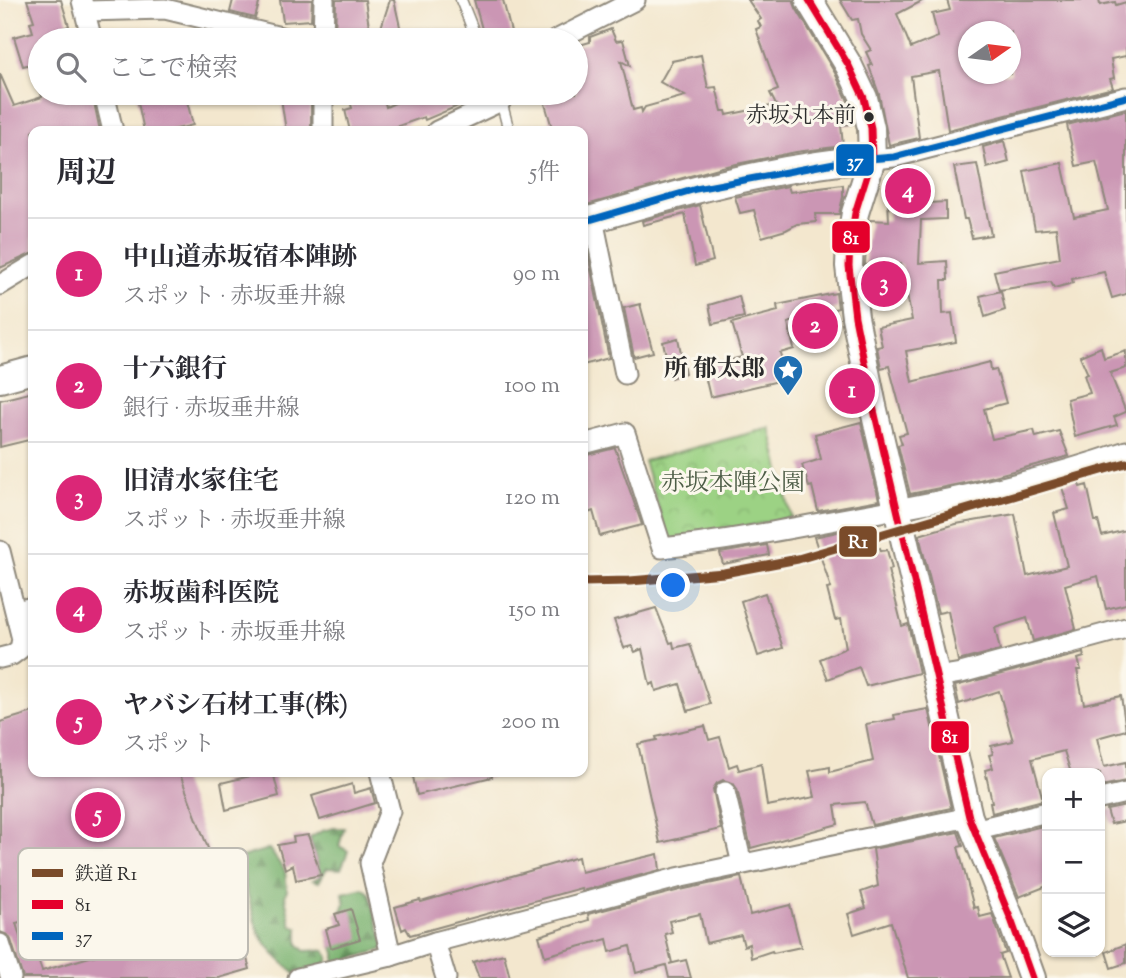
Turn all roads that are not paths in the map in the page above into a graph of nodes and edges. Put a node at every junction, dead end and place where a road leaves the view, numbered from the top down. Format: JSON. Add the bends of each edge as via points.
{"nodes":[{"id":1,"x":324,"y":0,"type":"edge"},
{"id":2,"x":635,"y":0,"type":"edge"},
{"id":3,"x":809,"y":0,"type":"edge"},
{"id":4,"x":460,"y":1,"type":"edge"},
{"id":5,"x":83,"y":6,"type":"edge"},
{"id":6,"x":89,"y":28,"type":"edge"},
{"id":7,"x":243,"y":28,"type":"edge"},
{"id":8,"x":323,"y":28,"type":"edge"},
{"id":9,"x":472,"y":28,"type":"edge"},
{"id":10,"x":580,"y":28,"type":"edge"},
{"id":11,"x":1126,"y":97,"type":"edge"},
{"id":12,"x":107,"y":105,"type":"edge"},
{"id":13,"x":323,"y":105,"type":"edge"},
{"id":14,"x":484,"y":105,"type":"edge"},
{"id":15,"x":501,"y":105,"type":"edge"},
{"id":16,"x":112,"y":126,"type":"edge"},
{"id":17,"x":323,"y":126,"type":"edge"},
{"id":18,"x":446,"y":126,"type":"edge"},
{"id":19,"x":508,"y":126,"type":"edge"},
{"id":20,"x":872,"y":159,"type":"junction"},
{"id":21,"x":588,"y":221,"type":"edge"},
{"id":22,"x":28,"y":268,"type":"edge"},
{"id":23,"x":0,"y":285,"type":"edge"},
{"id":24,"x":28,"y":371,"type":"edge"},
{"id":25,"x":625,"y":374,"type":"dead end"},
{"id":26,"x":0,"y":379,"type":"edge"},
{"id":27,"x":588,"y":443,"type":"edge"},
{"id":28,"x":1126,"y":451,"type":"edge"},
{"id":29,"x":898,"y":509,"type":"junction"},
{"id":30,"x":0,"y":551,"type":"edge"},
{"id":31,"x":24,"y":609,"type":"edge"},
{"id":32,"x":1126,"y":628,"type":"edge"},
{"id":33,"x":0,"y":658,"type":"edge"},
{"id":34,"x":937,"y":677,"type":"junction"},
{"id":35,"x":381,"y":777,"type":"edge"},
{"id":36,"x":725,"y":792,"type":"dead end"},
{"id":37,"x":1126,"y":793,"type":"edge"},
{"id":38,"x":1105,"y":798,"type":"edge"},
{"id":39,"x":1042,"y":813,"type":"edge"},
{"id":40,"x":972,"y":824,"type":"junction"},
{"id":41,"x":742,"y":864,"type":"junction"},
{"id":42,"x":435,"y":942,"type":"junction"},
{"id":43,"x":0,"y":944,"type":"edge"},
{"id":44,"x":391,"y":956,"type":"junction"},
{"id":45,"x":11,"y":978,"type":"edge"},
{"id":46,"x":298,"y":978,"type":"edge"},
{"id":47,"x":446,"y":978,"type":"edge"},
{"id":48,"x":1032,"y":978,"type":"edge"}],
"edges":[{"from":1,"to":8,"type":"street"},
{"from":2,"to":10,"type":"street"},
{"from":3,"to":20,"type":"main road","via":[[864,98]]},
{"from":4,"to":9,"type":"lane"},
{"from":5,"to":6,"type":"street"},
{"from":5,"to":7,"type":"street","via":[[165,9]]},
{"from":11,"to":20,"type":"street"},
{"from":12,"to":16,"type":"street"},
{"from":13,"to":17,"type":"street"},
{"from":14,"to":18,"type":"street"},
{"from":15,"to":19,"type":"lane"},
{"from":20,"to":21,"type":"main road","via":[[696,188]]},
{"from":20,"to":29,"type":"main road","via":[[855,213],[849,266],[855,317]]},
{"from":21,"to":25,"type":"street"},
{"from":22,"to":23,"type":"street"},
{"from":24,"to":26,"type":"main road"},
{"from":27,"to":29,"type":"street","via":[[625,433],[662,548]]},
{"from":28,"to":29,"type":"street","via":[[1076,469]]},
{"from":29,"to":34,"type":"main road"},
{"from":30,"to":31,"type":"street"},
{"from":31,"to":33,"type":"street","via":[[20,649]]},
{"from":32,"to":34,"type":"street"},
{"from":34,"to":40,"type":"main road"},
{"from":35,"to":44,"type":"street","via":[[390,811],[370,863]]},
{"from":36,"to":41,"type":"street"},
{"from":37,"to":38,"type":"street"},
{"from":39,"to":40,"type":"street"},
{"from":40,"to":41,"type":"street"},
{"from":40,"to":48,"type":"main road"},
{"from":41,"to":42,"type":"street"},
{"from":42,"to":44,"type":"street"},
{"from":42,"to":47,"type":"street"},
{"from":43,"to":45,"type":"street"},
{"from":44,"to":46,"type":"street"}]}
